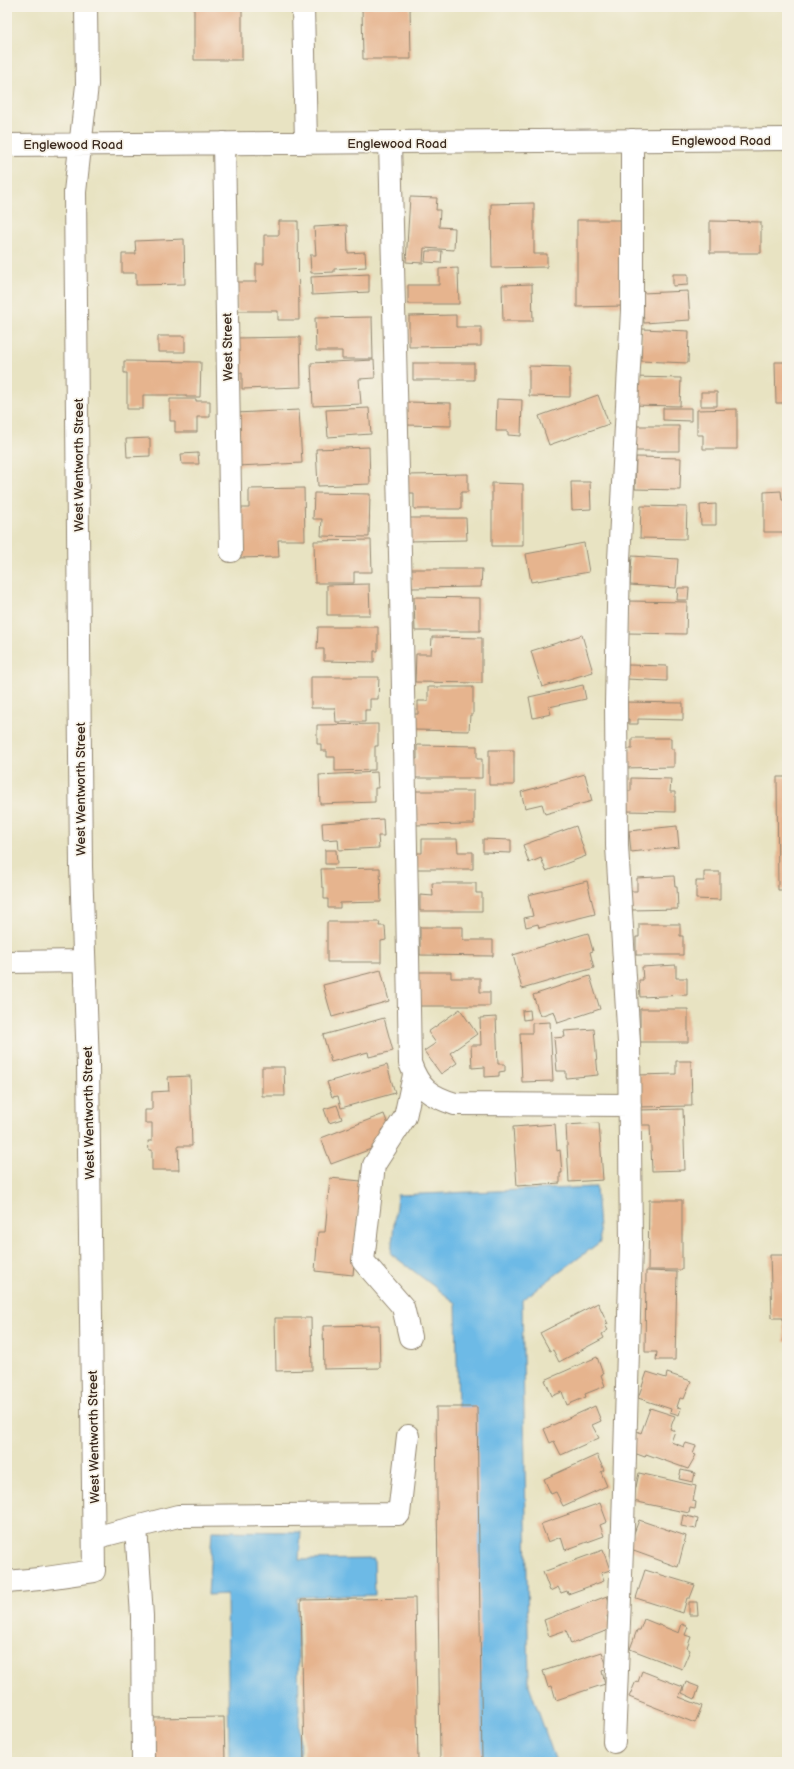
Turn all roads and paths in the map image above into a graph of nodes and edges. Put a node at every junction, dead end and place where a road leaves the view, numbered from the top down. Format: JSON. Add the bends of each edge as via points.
{"nodes":[{"id":1,"x":86,"y":7,"type":"edge"},
{"id":2,"x":303,"y":7,"type":"edge"},
{"id":3,"x":787,"y":139,"type":"edge"},
{"id":4,"x":632,"y":140,"type":"junction"},
{"id":5,"x":224,"y":143,"type":"junction"},
{"id":6,"x":306,"y":143,"type":"junction"},
{"id":7,"x":390,"y":143,"type":"junction"},
{"id":8,"x":81,"y":144,"type":"junction"},
{"id":9,"x":7,"y":145,"type":"edge"},
{"id":10,"x":231,"y":551,"type":"dead end"},
{"id":11,"x":84,"y":961,"type":"junction"},
{"id":12,"x":7,"y":962,"type":"edge"},
{"id":13,"x":414,"y":1074,"type":"junction"},
{"id":14,"x":630,"y":1106,"type":"junction"},
{"id":15,"x":410,"y":1337,"type":"dead end"},
{"id":16,"x":408,"y":1436,"type":"dead end"},
{"id":17,"x":136,"y":1527,"type":"junction"},
{"id":18,"x":94,"y":1538,"type":"junction"},
{"id":19,"x":7,"y":1582,"type":"edge"},
{"id":20,"x":614,"y":1742,"type":"dead end"},
{"id":21,"x":143,"y":1762,"type":"edge"}],
"edges":[{"from":1,"to":8,"type":"street","name":"West Wentworth Street","via":[[87,85]]},
{"from":2,"to":6,"type":"street"},
{"from":3,"to":4,"type":"street","name":"Englewood Road"},
{"from":4,"to":7,"type":"street","name":"Englewood Road"},
{"from":4,"to":14,"type":"street","via":[[632,310],[619,560],[616,704],[617,846]]},
{"from":5,"to":6,"type":"street","name":"Englewood Road"},
{"from":5,"to":8,"type":"street","name":"Englewood Road"},
{"from":5,"to":10,"type":"street","name":"West Street"},
{"from":6,"to":7,"type":"street","name":"Englewood Road"},
{"from":7,"to":13,"type":"street","via":[[410,1063]]},
{"from":8,"to":9,"type":"street","name":"Englewood Road"},
{"from":8,"to":11,"type":"street","name":"West Wentworth Street","via":[[75,192]]},
{"from":11,"to":12,"type":"street"},
{"from":11,"to":18,"type":"street","name":"West Wentworth Street","via":[[88,1073]]},
{"from":13,"to":14,"type":"street","via":[[424,1089],[436,1098],[455,1104]]},
{"from":13,"to":15,"type":"street","via":[[405,1117],[374,1165],[363,1261],[404,1307]]},
{"from":14,"to":20,"type":"street","via":[[631,1251]]},
{"from":16,"to":17,"type":"street","via":[[399,1514],[178,1516]]},
{"from":17,"to":18,"type":"street"},
{"from":17,"to":21,"type":"street","via":[[142,1616]]},
{"from":18,"to":19,"type":"street","name":"West Wentworth Street","via":[[94,1571],[39,1580]]}]}
